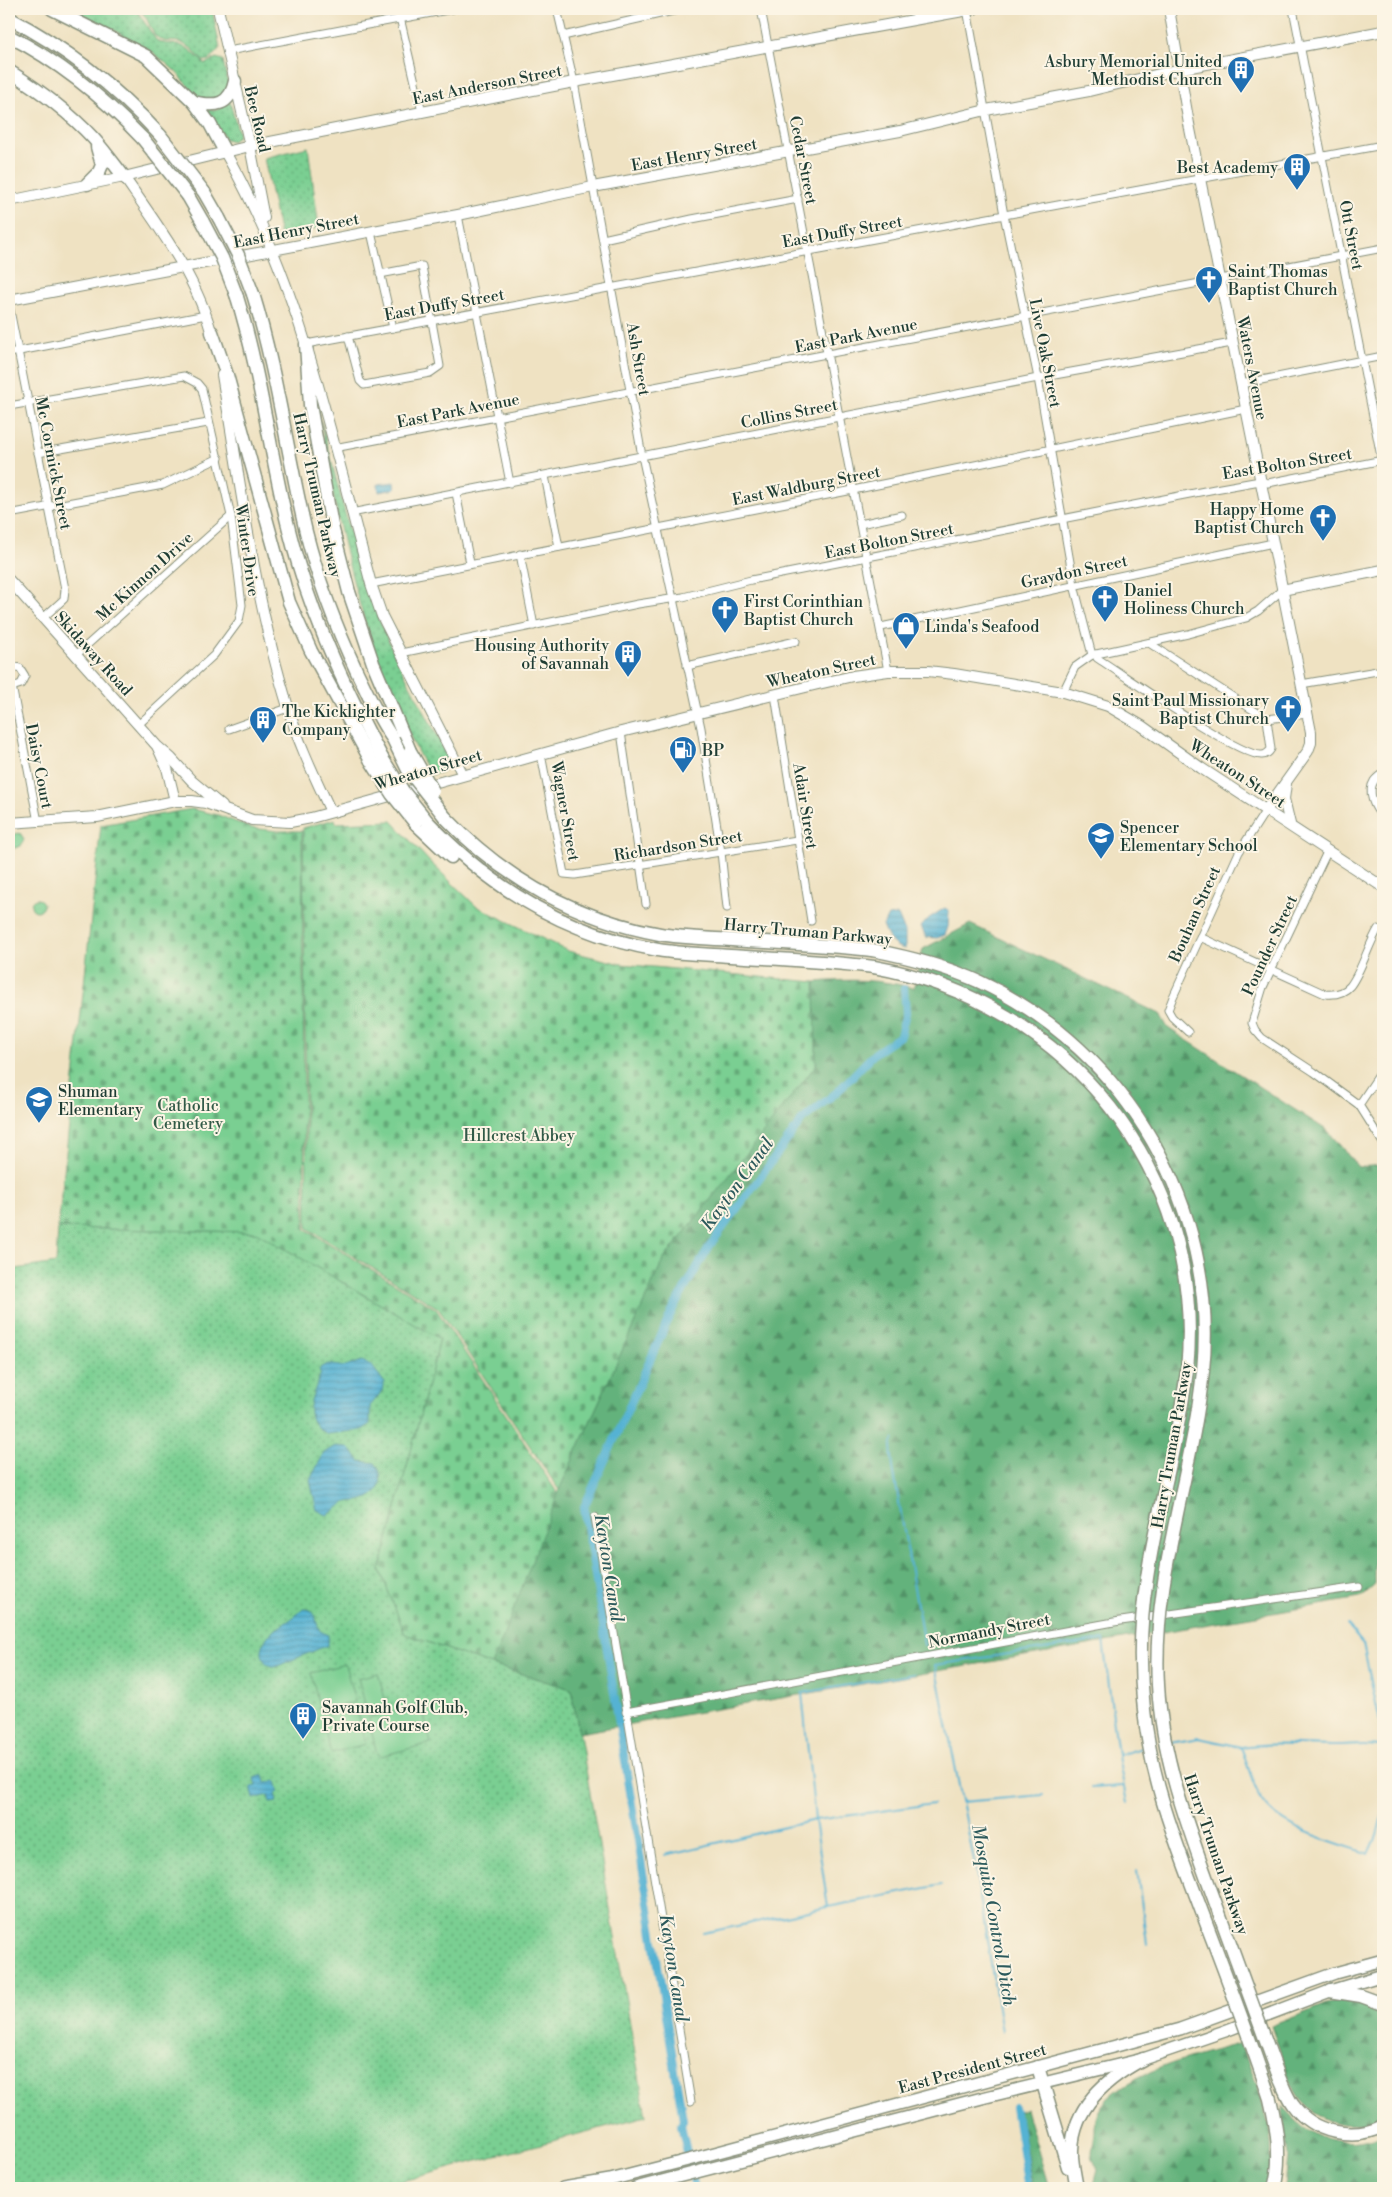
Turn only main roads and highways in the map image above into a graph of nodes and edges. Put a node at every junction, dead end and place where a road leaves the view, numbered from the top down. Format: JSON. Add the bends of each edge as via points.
{"nodes":[{"id":1,"x":52,"y":9,"type":"edge"},
{"id":2,"x":218,"y":9,"type":"edge"},
{"id":3,"x":969,"y":9,"type":"edge"},
{"id":4,"x":1169,"y":9,"type":"edge"},
{"id":5,"x":9,"y":18,"type":"edge"},
{"id":6,"x":1383,"y":31,"type":"edge"},
{"id":7,"x":9,"y":36,"type":"edge"},
{"id":8,"x":1180,"y":69,"type":"junction"},
{"id":9,"x":9,"y":71,"type":"edge"},
{"id":10,"x":234,"y":81,"type":"junction"},
{"id":11,"x":194,"y":102,"type":"junction"},
{"id":12,"x":93,"y":138,"type":"junction"},
{"id":13,"x":250,"y":146,"type":"junction"},
{"id":14,"x":225,"y":152,"type":"junction"},
{"id":15,"x":124,"y":177,"type":"junction"},
{"id":16,"x":87,"y":184,"type":"junction"},
{"id":17,"x":9,"y":201,"type":"edge"},
{"id":18,"x":267,"y":236,"type":"junction"},
{"id":19,"x":272,"y":250,"type":"junction"},
{"id":20,"x":182,"y":267,"type":"junction"},
{"id":21,"x":9,"y":300,"type":"edge"},
{"id":22,"x":212,"y":332,"type":"junction"},
{"id":23,"x":306,"y":344,"type":"junction"},
{"id":24,"x":1383,"y":570,"type":"edge"},
{"id":25,"x":9,"y":580,"type":"edge"},
{"id":26,"x":1282,"y":590,"type":"junction"},
{"id":27,"x":1310,"y":732,"type":"joint"},
{"id":28,"x":157,"y":746,"type":"junction"},
{"id":29,"x":376,"y":759,"type":"junction"},
{"id":30,"x":178,"y":767,"type":"junction"},
{"id":31,"x":463,"y":775,"type":"junction"},
{"id":32,"x":1286,"y":782,"type":"junction"},
{"id":33,"x":175,"y":801,"type":"junction"},
{"id":34,"x":226,"y":810,"type":"junction"},
{"id":35,"x":1266,"y":810,"type":"junction"},
{"id":36,"x":331,"y":812,"type":"junction"},
{"id":37,"x":448,"y":816,"type":"junction"},
{"id":38,"x":9,"y":823,"type":"edge"},
{"id":39,"x":1290,"y":824,"type":"junction"},
{"id":40,"x":1383,"y":887,"type":"edge"},
{"id":41,"x":1383,"y":1960,"type":"edge"},
{"id":42,"x":1383,"y":1975,"type":"edge"},
{"id":43,"x":1330,"y":1990,"type":"junction"},
{"id":44,"x":1383,"y":2004,"type":"edge"},
{"id":45,"x":1143,"y":2059,"type":"junction"},
{"id":46,"x":1038,"y":2067,"type":"junction"},
{"id":47,"x":1043,"y":2083,"type":"junction"},
{"id":48,"x":1383,"y":2126,"type":"edge"},
{"id":49,"x":611,"y":2184,"type":"edge"},
{"id":50,"x":563,"y":2188,"type":"edge"},
{"id":51,"x":638,"y":2188,"type":"edge"},
{"id":52,"x":1076,"y":2188,"type":"edge"},
{"id":53,"x":1274,"y":2188,"type":"edge"}],
"edges":[{"from":1,"to":11,"type":"highway","via":[[146,56]]},
{"from":2,"to":10,"type":"main road","name":"Bee Road"},
{"from":3,"to":13,"type":"main road","name":"East Anderson Street"},
{"from":4,"to":8,"type":"main road","name":"Waters Avenue"},
{"from":5,"to":37,"type":"highway","name":"Harry Truman Parkway","bridge":true,"via":[[84,64],[120,94],[160,135],[204,192],[219,218],[253,294],[269,351],[318,574],[350,656],[384,727],[408,770]]},
{"from":6,"to":8,"type":"main road","name":"East Henry Street"},
{"from":7,"to":29,"type":"highway","name":"Harry Truman Parkway","bridge":true,"via":[[68,72],[110,106],[143,139],[188,196],[222,258],[253,355],[298,562],[324,638]]},
{"from":8,"to":19,"type":"main road","name":"East Henry Street","via":[[900,131]]},
{"from":8,"to":26,"type":"main road","name":"Waters Avenue"},
{"from":9,"to":12,"type":"highway","via":[[70,115]]},
{"from":10,"to":11,"type":"highway","via":[[233,92],[226,100],[208,106]]},
{"from":10,"to":13,"type":"main road","name":"Bee Road"},
{"from":11,"to":14,"type":"highway"},
{"from":12,"to":15,"type":"highway"},
{"from":12,"to":16,"type":"highway","via":[[102,165]]},
{"from":13,"to":14,"type":"main road","name":"East Anderson Street"},
{"from":13,"to":18,"type":"main road","name":"Bee Road"},
{"from":14,"to":15,"type":"main road","name":"East Anderson Street"},
{"from":14,"to":18,"type":"main road","via":[[248,192]]},
{"from":15,"to":16,"type":"main road","name":"East Anderson Street"},
{"from":15,"to":20,"type":"main road"},
{"from":16,"to":17,"type":"main road","name":"East Anderson Street"},
{"from":18,"to":19,"type":"main road"},
{"from":19,"to":20,"type":"main road","name":"East Henry Street"},
{"from":19,"to":23,"type":"main road"},
{"from":20,"to":21,"type":"main road","name":"East Henry Street"},
{"from":20,"to":22,"type":"main road"},
{"from":22,"to":29,"type":"highway","via":[[230,384],[289,602],[314,658]]},
{"from":22,"to":36,"type":"main road","via":[[261,595],[288,708]]},
{"from":23,"to":31,"type":"main road","via":[[382,616]]},
{"from":23,"to":37,"type":"highway","bridge":true,"via":[[310,405],[332,526],[349,592],[373,663],[410,751]]},
{"from":24,"to":26,"type":"main road"},
{"from":25,"to":28,"type":"main road","name":"Skidaway Road"},
{"from":26,"to":27,"type":"main road","name":"Waters Avenue"},
{"from":27,"to":32,"type":"main road","name":"Bouhan Street","via":[[1308,752]]},
{"from":28,"to":30,"type":"main road","name":"Skidaway Road"},
{"from":28,"to":33,"type":"main road","name":"Skidaway Road","via":[[168,768]]},
{"from":29,"to":53,"type":"highway","name":"Harry Truman Parkway","bridge":true,"via":[[392,794],[465,869],[496,890],[583,930],[660,950],[874,967],[924,978],[974,997],[1021,1024],[1064,1056],[1101,1094],[1132,1138],[1157,1185],[1175,1236],[1186,1288],[1189,1342],[1179,1421],[1147,1578],[1141,1648],[1144,1711],[1166,1814],[1270,2099],[1278,2141]]},
{"from":30,"to":33,"type":"main road"},
{"from":30,"to":34,"type":"main road","name":"Skidaway Road"},
{"from":31,"to":35,"type":"main road","name":"Wheaton Street","via":[[621,732],[853,676],[888,671],[954,674],[1063,692],[1098,702],[1142,726]]},
{"from":31,"to":36,"type":"main road","name":"Wheaton Street"},
{"from":32,"to":35,"type":"main road","name":"Bouhan Street"},
{"from":32,"to":39,"type":"main road","via":[[1284,799]]},
{"from":33,"to":34,"type":"main road","name":"Wheaton Street","via":[[206,803]]},
{"from":33,"to":38,"type":"main road","name":"Wheaton Street","via":[[97,817]]},
{"from":34,"to":36,"type":"main road","name":"Wheaton Street","via":[[271,823]]},
{"from":35,"to":39,"type":"main road","name":"Wheaton Street"},
{"from":37,"to":48,"type":"highway","name":"Harry Truman Parkway","bridge":true,"via":[[479,850],[499,866],[542,894],[589,915],[638,930],[688,937],[872,950],[955,972],[1006,996],[1075,1044],[1113,1084],[1146,1129],[1172,1179],[1191,1232],[1205,1314],[1200,1398],[1167,1555],[1160,1606],[1158,1683],[1168,1760],[1190,1832],[1291,2103],[1312,2123],[1337,2132],[1362,2133]]},
{"from":39,"to":40,"type":"main road","name":"Wheaton Street"},
{"from":41,"to":46,"type":"main road","name":"East President Street","via":[[1335,1973],[1180,2029]]},
{"from":42,"to":43,"type":"main road","name":"East President Street"},
{"from":43,"to":44,"type":"highway"},
{"from":43,"to":45,"type":"main road","name":"East President Street"},
{"from":45,"to":47,"type":"main road","name":"East President Street"},
{"from":45,"to":52,"type":"highway","via":[[1108,2080],[1082,2114],[1074,2135],[1072,2156]]},
{"from":46,"to":47,"type":"highway"},
{"from":46,"to":49,"type":"main road","name":"East President Street","via":[[688,2160]]},
{"from":47,"to":51,"type":"main road","name":"East President Street"},
{"from":47,"to":52,"type":"highway"},
{"from":49,"to":50,"type":"main road","name":"East President Street"}]}
